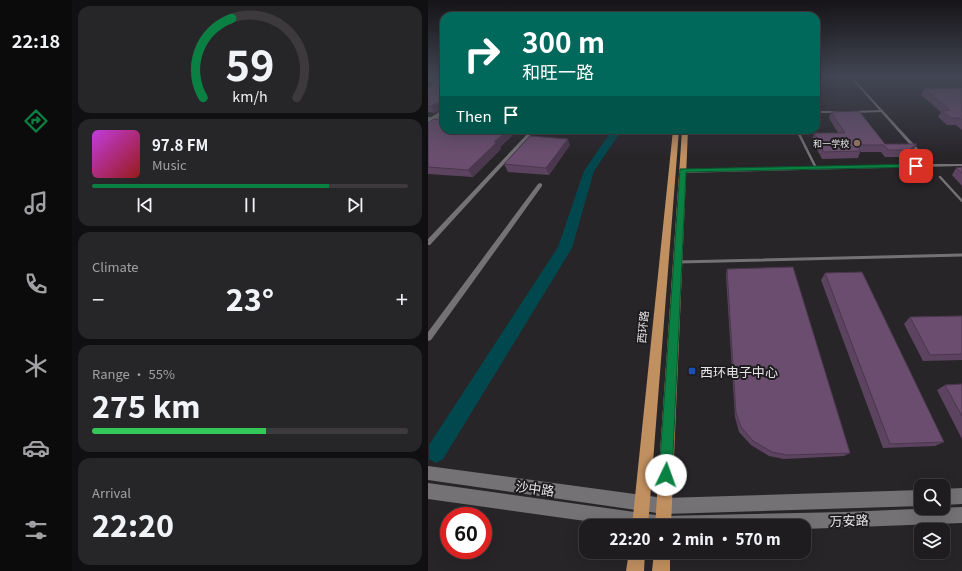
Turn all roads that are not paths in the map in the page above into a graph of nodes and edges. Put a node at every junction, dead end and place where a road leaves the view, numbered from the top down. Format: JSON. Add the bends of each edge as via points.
{"nodes":[{"id":1,"x":875,"y":104,"type":"edge"},
{"id":2,"x":882,"y":111,"type":"junction"},
{"id":3,"x":820,"y":112,"type":"edge"},
{"id":4,"x":838,"y":112,"type":"edge"},
{"id":5,"x":852,"y":112,"type":"edge"},
{"id":6,"x":440,"y":113,"type":"edge"},
{"id":7,"x":431,"y":118,"type":"edge"},
{"id":8,"x":428,"y":122,"type":"edge"},
{"id":9,"x":529,"y":134,"type":"edge"},
{"id":10,"x":676,"y":134,"type":"edge"},
{"id":11,"x":685,"y":134,"type":"edge"},
{"id":12,"x":799,"y":134,"type":"edge"},
{"id":13,"x":962,"y":165,"type":"edge"},
{"id":14,"x":931,"y":166,"type":"junction"},
{"id":15,"x":816,"y":168,"type":"junction"},
{"id":16,"x":682,"y":171,"type":"junction"},
{"id":17,"x":940,"y":177,"type":"dead end"},
{"id":18,"x":540,"y":185,"type":"dead end"},
{"id":19,"x":962,"y":201,"type":"edge"},
{"id":20,"x":428,"y":243,"type":"edge"},
{"id":21,"x":962,"y":255,"type":"edge"},
{"id":22,"x":677,"y":262,"type":"junction"},
{"id":23,"x":428,"y":338,"type":"edge"},
{"id":24,"x":428,"y":473,"type":"edge"},
{"id":25,"x":428,"y":491,"type":"edge"},
{"id":26,"x":962,"y":496,"type":"edge"},
{"id":27,"x":950,"y":497,"type":"edge"},
{"id":28,"x":914,"y":498,"type":"edge"},
{"id":29,"x":642,"y":503,"type":"junction"},
{"id":30,"x":664,"y":506,"type":"junction"},
{"id":31,"x":962,"y":515,"type":"edge"},
{"id":32,"x":614,"y":519,"type":"edge"},
{"id":33,"x":640,"y":519,"type":"edge"},
{"id":34,"x":663,"y":519,"type":"edge"},
{"id":35,"x":811,"y":521,"type":"edge"},
{"id":36,"x":636,"y":559,"type":"edge"},
{"id":37,"x":662,"y":559,"type":"edge"},
{"id":38,"x":635,"y":571,"type":"edge"},
{"id":39,"x":661,"y":571,"type":"edge"}],
"edges":[{"from":1,"to":2,"type":"street"},
{"from":2,"to":5,"type":"lane"},
{"from":2,"to":14,"type":"street"},
{"from":3,"to":4,"type":"lane"},
{"from":6,"to":7,"type":"street"},
{"from":7,"to":8,"type":"street"},
{"from":9,"to":20,"type":"street"},
{"from":10,"to":29,"type":"main road","name":"西环路"},
{"from":11,"to":16,"type":"main road"},
{"from":12,"to":15,"type":"lane"},
{"from":13,"to":14,"type":"street"},
{"from":14,"to":15,"type":"street"},
{"from":15,"to":16,"type":"street"},
{"from":16,"to":22,"type":"main road"},
{"from":17,"to":19,"type":"lane"},
{"from":18,"to":23,"type":"street"},
{"from":21,"to":22,"type":"lane"},
{"from":22,"to":30,"type":"main road"},
{"from":24,"to":29,"type":"street","name":"沙中路"},
{"from":25,"to":32,"type":"street","name":"沙中路"},
{"from":26,"to":27,"type":"street"},
{"from":28,"to":30,"type":"street","name":"万安路"},
{"from":29,"to":30,"type":"street","name":"万安路"},
{"from":29,"to":33,"type":"main road","name":"西环路"},
{"from":30,"to":34,"type":"main road"},
{"from":31,"to":35,"type":"street","name":"万安路"},
{"from":36,"to":38,"type":"main road"},
{"from":37,"to":39,"type":"main road"}]}
